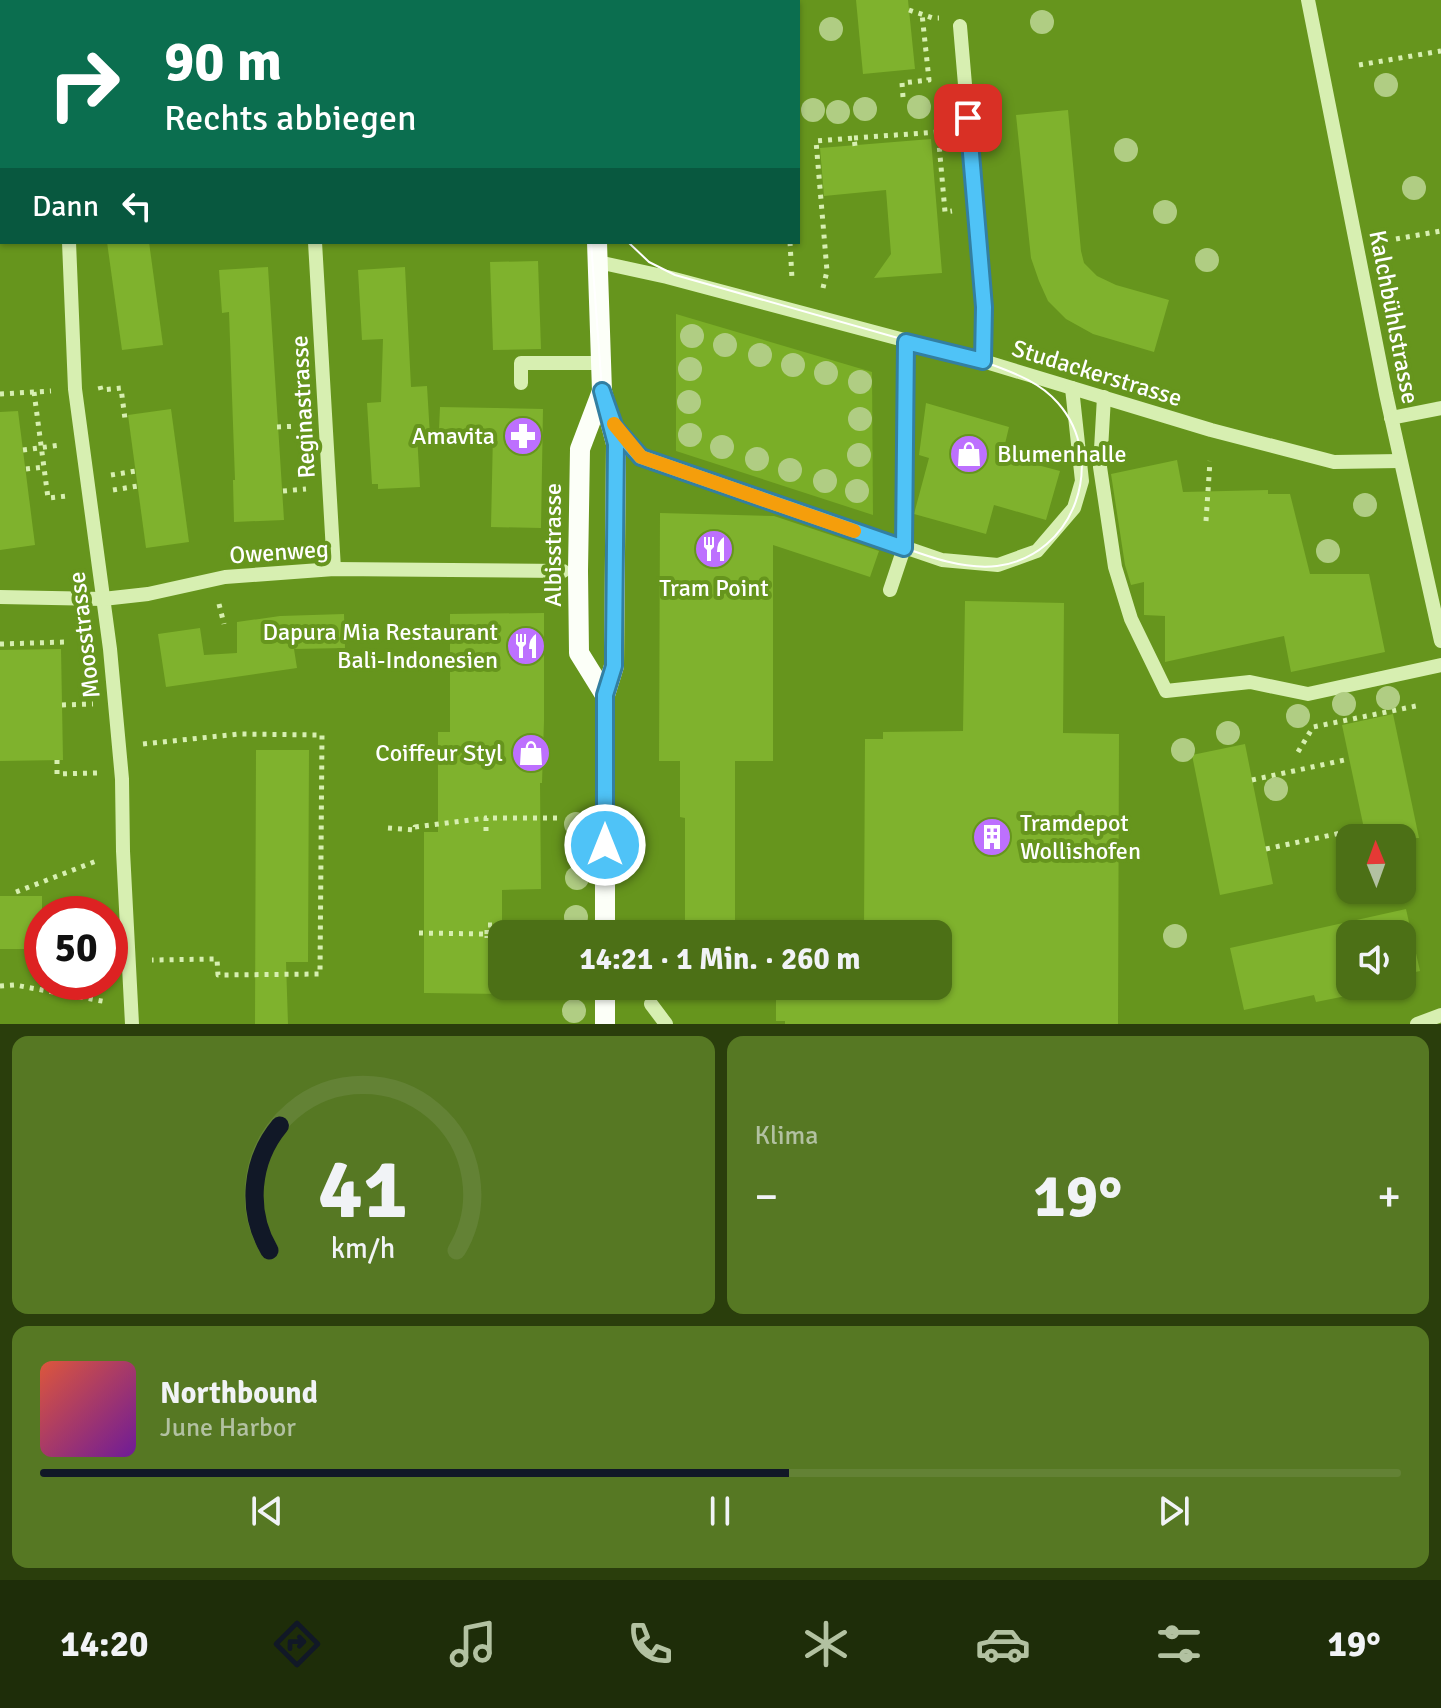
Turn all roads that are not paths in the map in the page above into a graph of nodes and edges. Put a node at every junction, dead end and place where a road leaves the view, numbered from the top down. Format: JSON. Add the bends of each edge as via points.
{"nodes":[{"id":1,"x":1308,"y":0,"type":"edge"},
{"id":2,"x":960,"y":26,"type":"dead end"},
{"id":3,"x":69,"y":244,"type":"edge"},
{"id":4,"x":315,"y":244,"type":"edge"},
{"id":5,"x":597,"y":252,"type":"edge"},
{"id":6,"x":906,"y":342,"type":"junction"},
{"id":7,"x":983,"y":361,"type":"junction"},
{"id":8,"x":600,"y":363,"type":"junction"},
{"id":9,"x":521,"y":383,"type":"dead end"},
{"id":10,"x":1072,"y":388,"type":"junction"},
{"id":11,"x":602,"y":391,"type":"junction"},
{"id":12,"x":1104,"y":397,"type":"junction"},
{"id":13,"x":1441,"y":408,"type":"edge"},
{"id":14,"x":1391,"y":418,"type":"junction"},
{"id":15,"x":1400,"y":461,"type":"junction"},
{"id":16,"x":904,"y":548,"type":"junction"},
{"id":17,"x":334,"y":569,"type":"junction"},
{"id":18,"x":563,"y":571,"type":"dead end"},
{"id":19,"x":890,"y":590,"type":"dead end"},
{"id":20,"x":0,"y":597,"type":"edge"},
{"id":21,"x":103,"y":599,"type":"junction"},
{"id":22,"x":1441,"y":641,"type":"edge"},
{"id":23,"x":1441,"y":665,"type":"edge"},
{"id":24,"x":605,"y":695,"type":"junction"},
{"id":25,"x":605,"y":920,"type":"edge"},
{"id":26,"x":605,"y":1000,"type":"edge"},
{"id":27,"x":651,"y":1004,"type":"dead end"},
{"id":28,"x":1441,"y":1015,"type":"edge"},
{"id":29,"x":132,"y":1024,"type":"edge"},
{"id":30,"x":605,"y":1024,"type":"edge"},
{"id":31,"x":666,"y":1024,"type":"edge"},
{"id":32,"x":1417,"y":1024,"type":"edge"}],
"edges":[{"from":1,"to":14,"type":"street","name":"Kalchbühlstrasse"},
{"from":2,"to":7,"type":"street","via":[[984,307]]},
{"from":3,"to":21,"type":"street","name":"Moosstrasse","via":[[75,384]]},
{"from":4,"to":17,"type":"street","name":"Reginastrasse"},
{"from":5,"to":6,"type":"street","name":"Studackerstrasse","via":[[667,277]]},
{"from":5,"to":8,"type":"main road","name":"Albisstrasse"},
{"from":6,"to":7,"type":"street","name":"Studackerstrasse"},
{"from":6,"to":16,"type":"street"},
{"from":7,"to":10,"type":"street","name":"Studackerstrasse"},
{"from":8,"to":9,"type":"street","via":[[521,363]]},
{"from":8,"to":11,"type":"main road","name":"Albisstrasse"},
{"from":10,"to":12,"type":"street","name":"Studackerstrasse"},
{"from":10,"to":16,"type":"street","via":[[1082,481],[1074,508],[1037,551],[998,565],[942,560]]},
{"from":11,"to":16,"type":"street","via":[[615,428],[641,457]]},
{"from":11,"to":24,"type":"main road","name":"Albisstrasse","via":[[616,444],[614,666]]},
{"from":11,"to":24,"type":"main road","name":"Albisstrasse","via":[[580,449],[579,653]]},
{"from":12,"to":15,"type":"street","name":"Studackerstrasse","via":[[1334,462]]},
{"from":12,"to":23,"type":"street","via":[[1100,467],[1115,567],[1131,619],[1166,691],[1250,682],[1308,694]]},
{"from":13,"to":14,"type":"street"},
{"from":14,"to":15,"type":"street","name":"Kalchbühlstrasse"},
{"from":15,"to":22,"type":"street","name":"Kalchbühlstrasse"},
{"from":16,"to":19,"type":"street"},
{"from":17,"to":18,"type":"street","name":"Owenweg"},
{"from":17,"to":21,"type":"street","name":"Owenweg","via":[[225,577]]},
{"from":20,"to":21,"type":"street","name":"Owenweg"},
{"from":21,"to":29,"type":"street","name":"Moosstrasse","via":[[122,779]]},
{"from":24,"to":25,"type":"main road","name":"Albisstrasse"},
{"from":26,"to":30,"type":"main road"},
{"from":27,"to":31,"type":"street"},
{"from":28,"to":32,"type":"street"}]}
